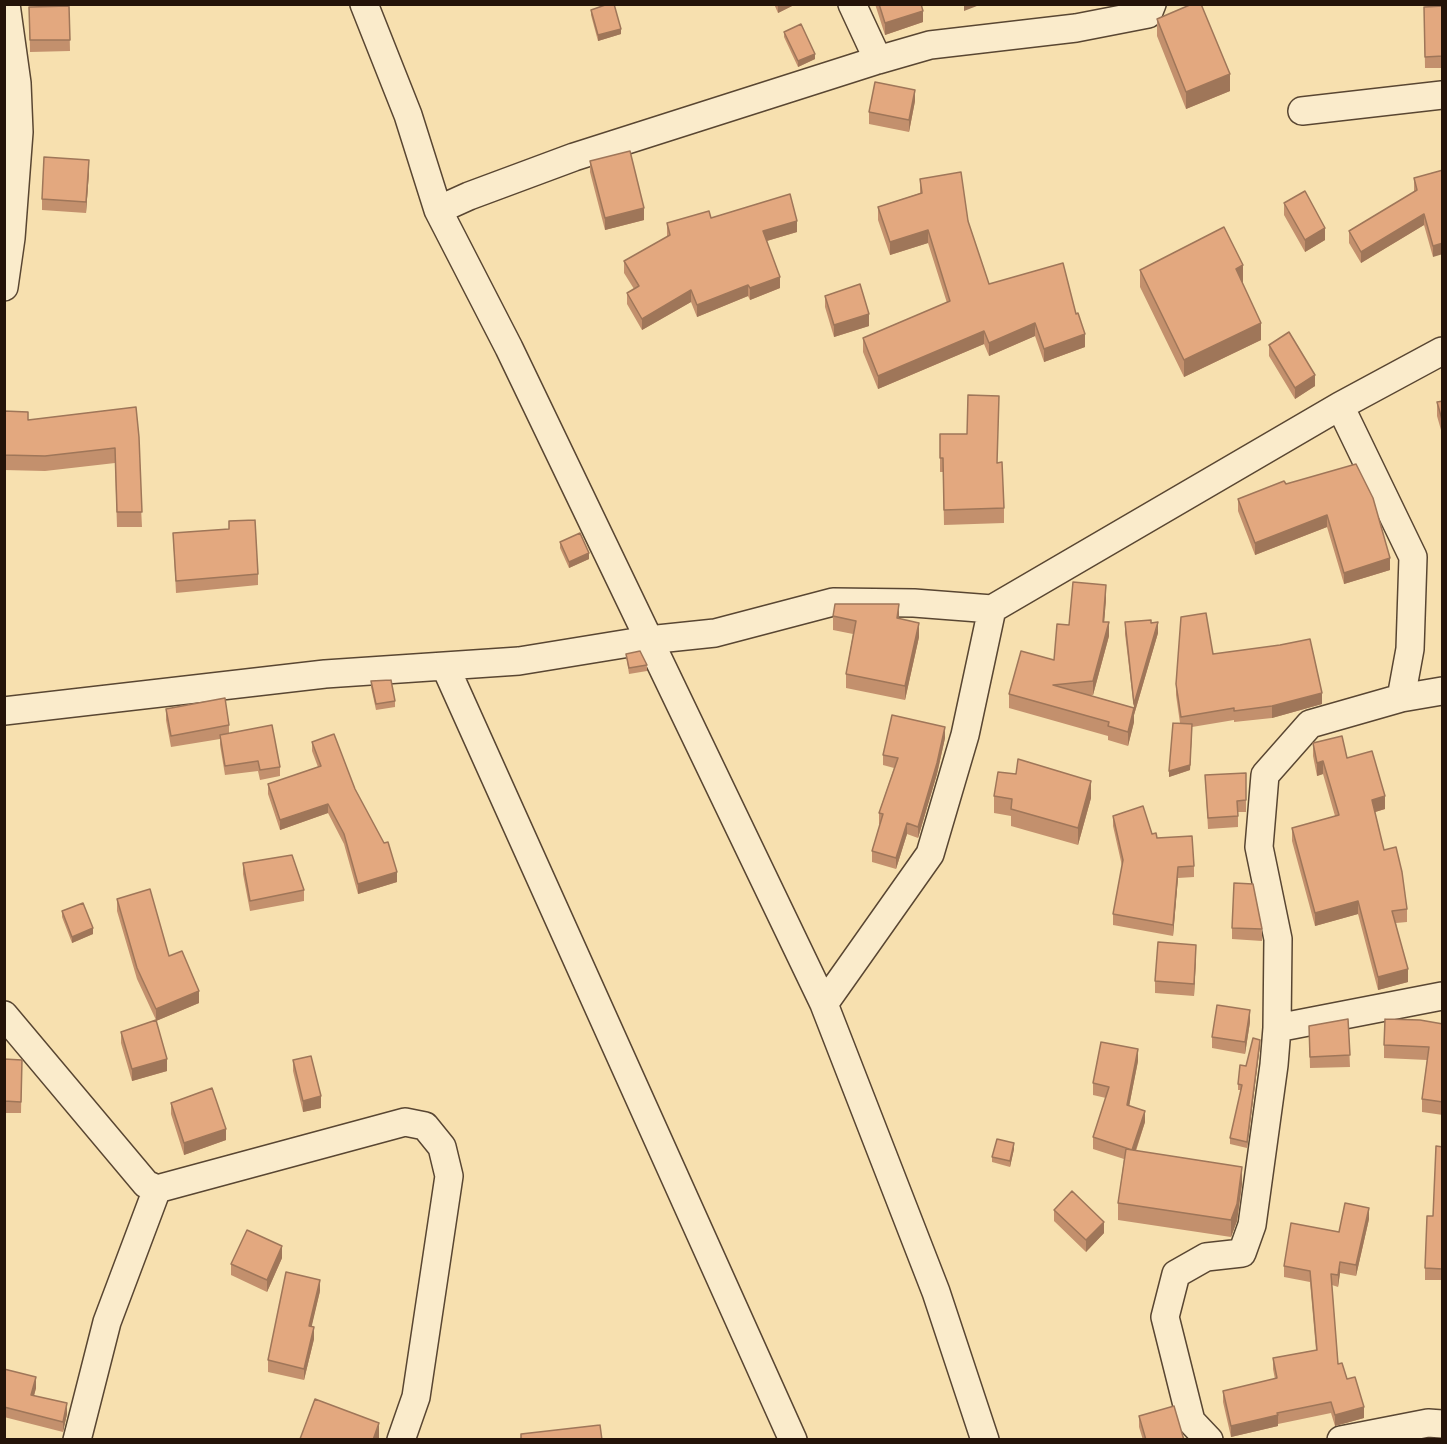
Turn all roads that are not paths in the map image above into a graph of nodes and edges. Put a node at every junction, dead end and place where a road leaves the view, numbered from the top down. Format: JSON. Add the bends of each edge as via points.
{"nodes":[{"id":1,"x":6,"y":4,"type":"edge"},
{"id":2,"x":364,"y":4,"type":"edge"},
{"id":3,"x":852,"y":4,"type":"edge"},
{"id":4,"x":1152,"y":4,"type":"edge"},
{"id":5,"x":878,"y":60,"type":"junction"},
{"id":6,"x":11,"y":82,"type":"edge"},
{"id":7,"x":1443,"y":96,"type":"edge"},
{"id":8,"x":1302,"y":111,"type":"dead end"},
{"id":9,"x":438,"y":210,"type":"junction"},
{"id":10,"x":4,"y":287,"type":"edge"},
{"id":11,"x":1443,"y":351,"type":"edge"},
{"id":12,"x":1340,"y":406,"type":"junction"},
{"id":13,"x":992,"y":609,"type":"junction"},
{"id":14,"x":648,"y":640,"type":"junction"},
{"id":15,"x":445,"y":666,"type":"junction"},
{"id":16,"x":1443,"y":691,"type":"edge"},
{"id":17,"x":1401,"y":698,"type":"junction"},
{"id":18,"x":4,"y":711,"type":"edge"},
{"id":19,"x":1443,"y":996,"type":"edge"},
{"id":20,"x":825,"y":1004,"type":"junction"},
{"id":21,"x":4,"y":1015,"type":"edge"},
{"id":22,"x":1278,"y":1028,"type":"junction"},
{"id":23,"x":157,"y":1189,"type":"junction"},
{"id":24,"x":1443,"y":1424,"type":"edge"},
{"id":25,"x":77,"y":1440,"type":"edge"},
{"id":26,"x":401,"y":1440,"type":"edge"},
{"id":27,"x":793,"y":1440,"type":"edge"},
{"id":28,"x":985,"y":1440,"type":"edge"},
{"id":29,"x":1209,"y":1440,"type":"edge"},
{"id":30,"x":1341,"y":1440,"type":"edge"}],
"edges":[{"from":1,"to":6,"type":"street"},
{"from":2,"to":9,"type":"street","via":[[408,116]]},
{"from":3,"to":5,"type":"street"},
{"from":4,"to":5,"type":"street","via":[[1148,14],[1076,28],[930,45]]},
{"from":5,"to":9,"type":"street","via":[[574,157]]},
{"from":6,"to":10,"type":"street","via":[[19,132]]},
{"from":7,"to":8,"type":"street"},
{"from":9,"to":14,"type":"street","via":[[509,348]]},
{"from":11,"to":12,"type":"street"},
{"from":12,"to":13,"type":"street"},
{"from":12,"to":17,"type":"street","via":[[1413,558],[1410,649]]},
{"from":13,"to":14,"type":"street","via":[[833,602],[716,633]]},
{"from":13,"to":20,"type":"street","via":[[965,735],[930,854]]},
{"from":14,"to":15,"type":"street","via":[[519,661]]},
{"from":14,"to":20,"type":"street"},
{"from":15,"to":18,"type":"street","via":[[325,674]]},
{"from":15,"to":27,"type":"street"},
{"from":16,"to":17,"type":"street"},
{"from":17,"to":22,"type":"street","via":[[1310,724],[1265,775],[1259,847],[1278,939]]},
{"from":19,"to":22,"type":"street"},
{"from":20,"to":28,"type":"street","via":[[936,1292]]},
{"from":21,"to":23,"type":"street","via":[[146,1184]]},
{"from":22,"to":29,"type":"street","via":[[1252,1225],[1242,1253],[1206,1257],[1176,1274],[1165,1317],[1191,1421]]},
{"from":23,"to":25,"type":"street","via":[[107,1322]]},
{"from":23,"to":26,"type":"street","via":[[405,1122],[425,1126],[442,1147],[449,1176],[416,1397]]},
{"from":24,"to":30,"type":"street","via":[[1428,1423]]}]}
